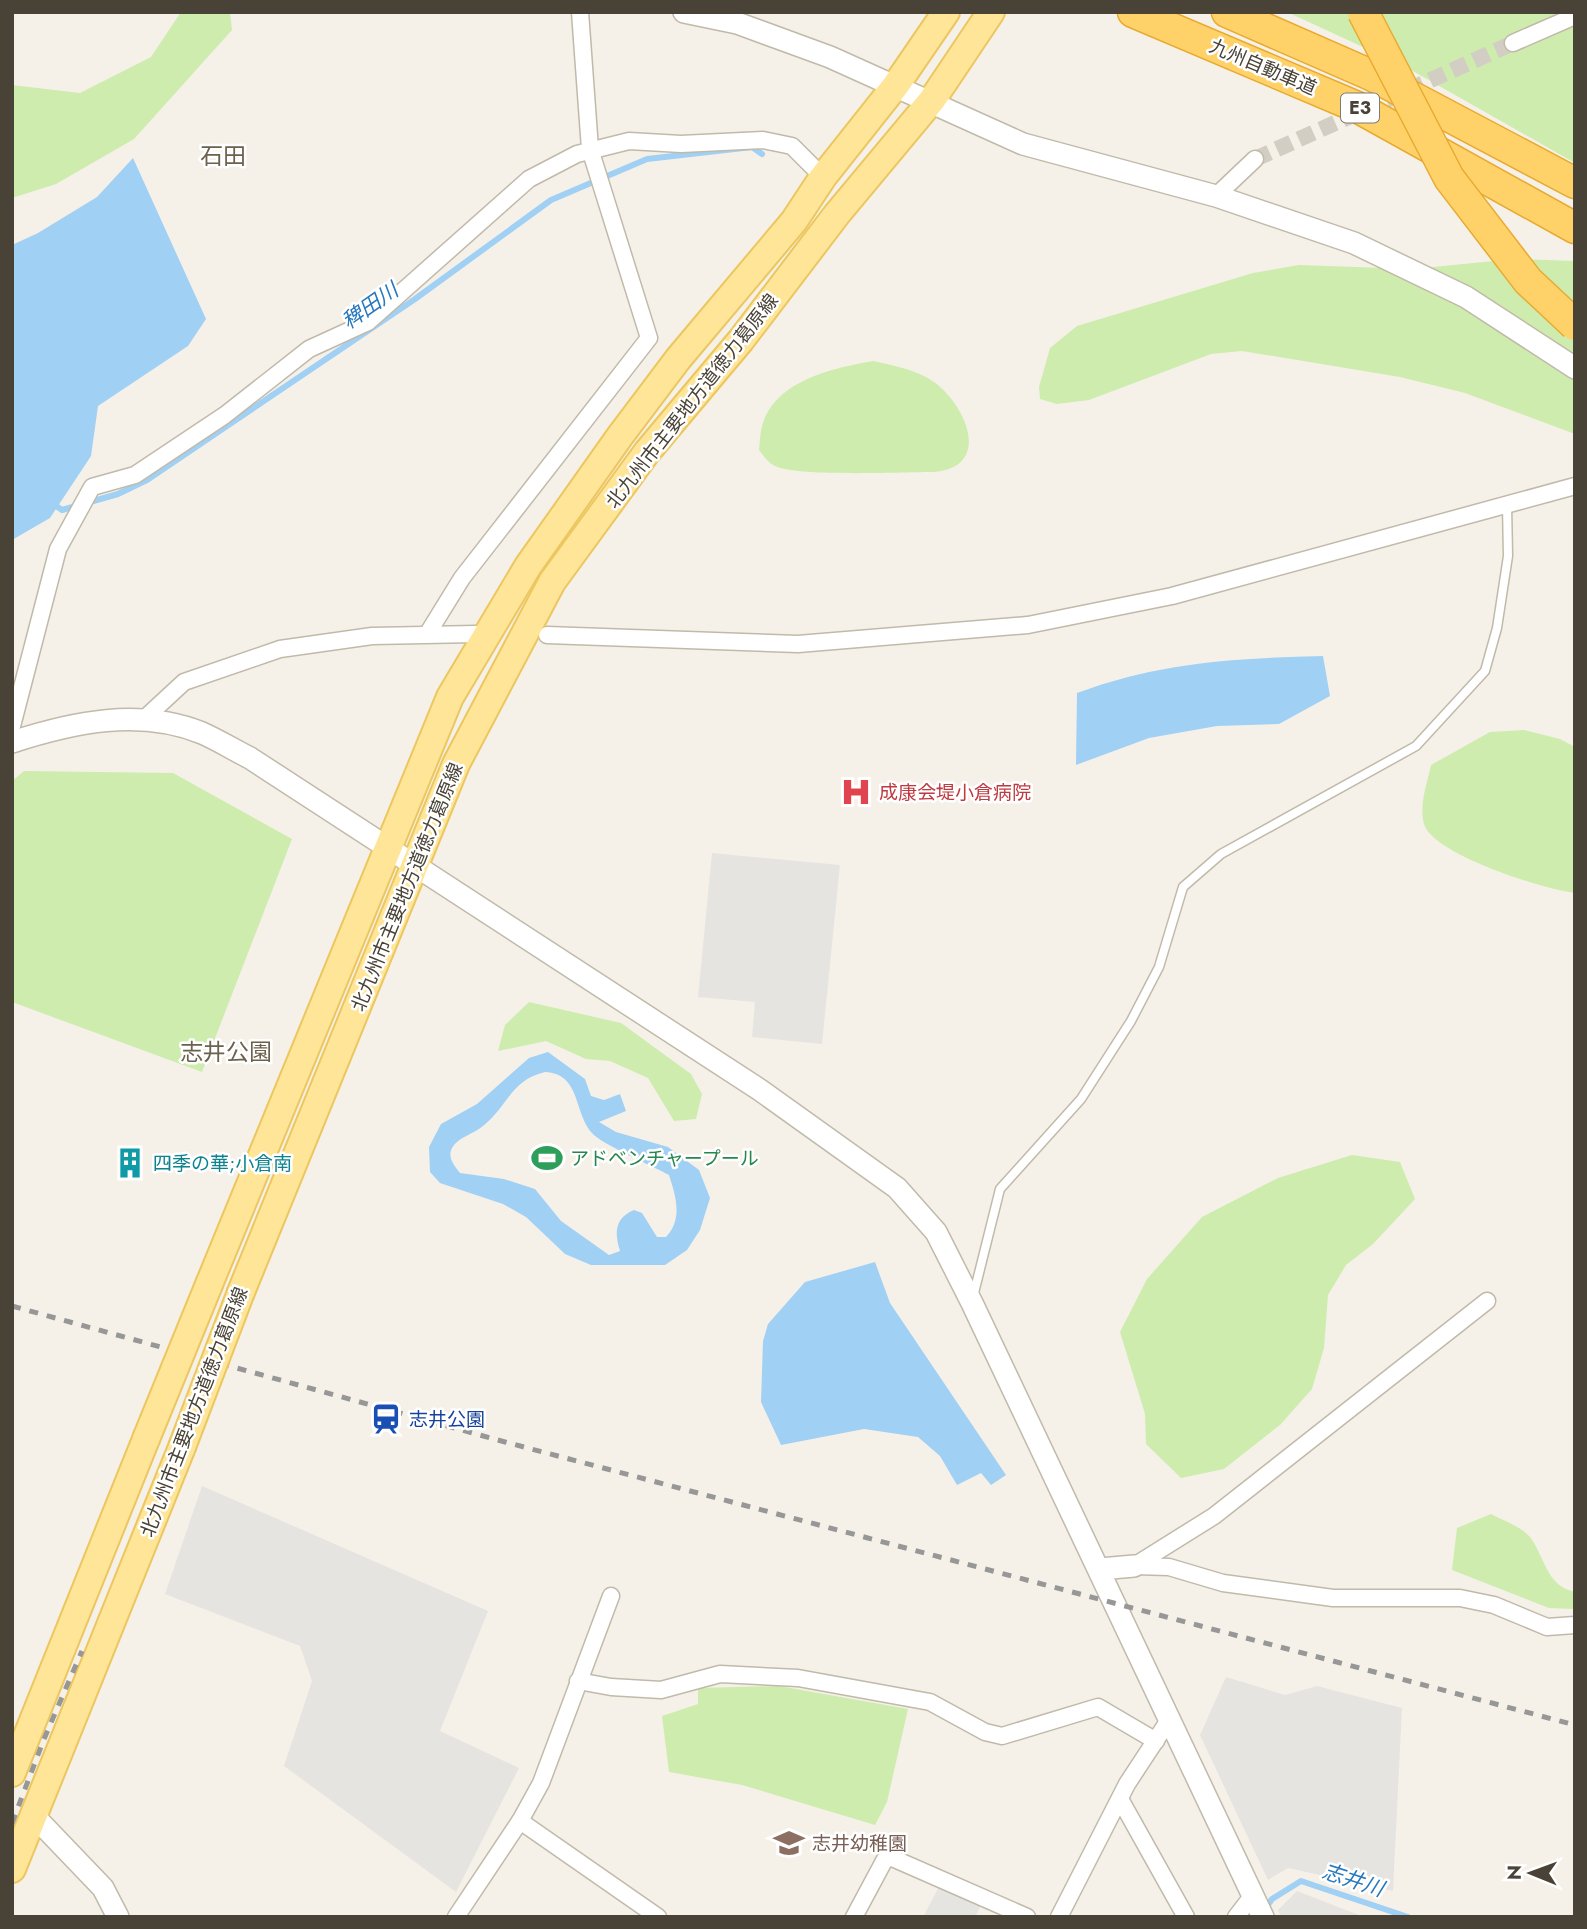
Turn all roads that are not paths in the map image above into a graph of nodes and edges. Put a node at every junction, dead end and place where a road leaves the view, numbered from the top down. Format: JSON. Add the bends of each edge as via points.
{"nodes":[{"id":1,"x":580,"y":12,"type":"edge"},
{"id":2,"x":684,"y":12,"type":"edge"},
{"id":3,"x":946,"y":12,"type":"edge"},
{"id":4,"x":991,"y":12,"type":"edge"},
{"id":5,"x":1133,"y":12,"type":"edge"},
{"id":6,"x":1227,"y":12,"type":"edge"},
{"id":7,"x":1363,"y":12,"type":"edge"},
{"id":8,"x":1575,"y":16,"type":"edge"},
{"id":9,"x":1513,"y":43,"type":"tunnel mouth"},
{"id":10,"x":896,"y":85,"type":"junction"},
{"id":11,"x":932,"y":100,"type":"junction"},
{"id":12,"x":590,"y":149,"type":"junction"},
{"id":13,"x":1255,"y":159,"type":"tunnel mouth"},
{"id":14,"x":823,"y":177,"type":"junction"},
{"id":15,"x":1575,"y":183,"type":"edge"},
{"id":16,"x":1216,"y":196,"type":"junction"},
{"id":17,"x":1575,"y":229,"type":"edge"},
{"id":18,"x":1575,"y":325,"type":"edge"},
{"id":19,"x":1575,"y":368,"type":"edge"},
{"id":20,"x":1575,"y":486,"type":"edge"},
{"id":21,"x":1507,"y":505,"type":"junction"},
{"id":22,"x":428,"y":633,"type":"junction"},
{"id":23,"x":476,"y":634,"type":"dead end"},
{"id":24,"x":547,"y":635,"type":"dead end"},
{"id":25,"x":144,"y":719,"type":"junction"},
{"id":26,"x":12,"y":726,"type":"edge"},
{"id":27,"x":12,"y":742,"type":"edge"},
{"id":28,"x":387,"y":848,"type":"junction"},
{"id":29,"x":413,"y":866,"type":"junction"},
{"id":30,"x":1487,"y":1301,"type":"dead end"},
{"id":31,"x":972,"y":1303,"type":"junction"},
{"id":32,"x":1134,"y":1566,"type":"junction"},
{"id":33,"x":1100,"y":1569,"type":"junction"},
{"id":34,"x":611,"y":1596,"type":"dead end"},
{"id":35,"x":1575,"y":1625,"type":"edge"},
{"id":36,"x":578,"y":1681,"type":"junction"},
{"id":37,"x":1169,"y":1720,"type":"junction"},
{"id":38,"x":1156,"y":1741,"type":"junction"},
{"id":39,"x":12,"y":1773,"type":"edge"},
{"id":40,"x":1120,"y":1799,"type":"junction"},
{"id":41,"x":34,"y":1816,"type":"junction"},
{"id":42,"x":520,"y":1821,"type":"junction"},
{"id":43,"x":12,"y":1869,"type":"edge"},
{"id":44,"x":1253,"y":1895,"type":"junction"},
{"id":45,"x":118,"y":1917,"type":"edge"},
{"id":46,"x":456,"y":1917,"type":"edge"},
{"id":47,"x":658,"y":1917,"type":"edge"},
{"id":48,"x":854,"y":1917,"type":"edge"},
{"id":49,"x":1027,"y":1917,"type":"edge"},
{"id":50,"x":1059,"y":1917,"type":"edge"},
{"id":51,"x":1186,"y":1917,"type":"edge"},
{"id":52,"x":1236,"y":1917,"type":"edge"},
{"id":53,"x":1263,"y":1917,"type":"edge"}],
"edges":[{"from":1,"to":12,"type":"street"},
{"from":2,"to":10,"type":"street","via":[[737,23]]},
{"from":3,"to":10,"type":"main road","name":"北九州市主要地方道徳力葛原線"},
{"from":4,"to":11,"type":"main road","name":"北九州市主要地方道徳力葛原線"},
{"from":5,"to":17,"type":"highway","name":"九州自動車道","number":"E3","via":[[1357,107]]},
{"from":6,"to":15,"type":"highway","name":"九州自動車道","number":"E3","via":[[1371,75]]},
{"from":7,"to":18,"type":"highway","bridge":true,"via":[[1449,178],[1528,281]]},
{"from":8,"to":9,"type":"street"},
{"from":10,"to":11,"type":"street"},
{"from":10,"to":14,"type":"main road","name":"北九州市主要地方道徳力葛原線"},
{"from":11,"to":16,"type":"street","via":[[1023,144]]},
{"from":11,"to":29,"type":"main road","name":"北九州市主要地方道徳力葛原線","via":[[647,452],[552,582],[467,741]]},
{"from":12,"to":14,"type":"street","via":[[629,141],[681,144],[762,139],[792,146]]},
{"from":12,"to":22,"type":"street","via":[[649,338],[471,567]]},
{"from":12,"to":26,"type":"street","via":[[529,179],[368,322],[309,349],[225,415],[135,475],[92,487],[58,549]]},
{"from":13,"to":16,"type":"street"},
{"from":14,"to":28,"type":"main road","name":"北九州市主要地方道徳力葛原線","via":[[794,221],[661,381],[527,566],[450,697]]},
{"from":16,"to":19,"type":"street","via":[[1354,243],[1466,297]]},
{"from":20,"to":21,"type":"street"},
{"from":21,"to":24,"type":"street","via":[[1172,596],[1028,625],[798,643]]},
{"from":21,"to":31,"type":"lane","via":[[1508,555],[1485,671],[1416,746],[1221,854],[1183,887],[1158,967],[1131,1021],[1081,1099],[1000,1189]]},
{"from":22,"to":23,"type":"street"},
{"from":22,"to":25,"type":"street","via":[[280,649],[184,682]]},
{"from":25,"to":27,"type":"street","via":[[68,724]]},
{"from":25,"to":28,"type":"street","via":[[202,733],[250,758]]},
{"from":28,"to":29,"type":"street"},
{"from":28,"to":39,"type":"main road","name":"北九州市主要地方道徳力葛原線","bridge":true},
{"from":29,"to":31,"type":"street","via":[[760,1090],[898,1188],[936,1232]]},
{"from":29,"to":41,"type":"main road","name":"北九州市主要地方道徳力葛原線","bridge":true},
{"from":30,"to":32,"type":"street","via":[[1214,1516]]},
{"from":31,"to":33,"type":"street"},
{"from":32,"to":33,"type":"street"},
{"from":32,"to":35,"type":"street","via":[[1169,1567],[1223,1583],[1333,1598],[1460,1598],[1494,1605],[1547,1627]]},
{"from":33,"to":37,"type":"street"},
{"from":34,"to":36,"type":"street"},
{"from":36,"to":38,"type":"street","via":[[661,1690],[720,1674],[798,1678],[930,1702],[985,1732],[1002,1736],[1098,1707]]},
{"from":36,"to":42,"type":"street","via":[[541,1783]]},
{"from":37,"to":38,"type":"street"},
{"from":37,"to":44,"type":"street"},
{"from":38,"to":40,"type":"street"},
{"from":40,"to":50,"type":"street"},
{"from":40,"to":51,"type":"street"},
{"from":41,"to":43,"type":"main road","name":"北九州市主要地方道徳力葛原線"},
{"from":41,"to":45,"type":"street","via":[[103,1888]]},
{"from":42,"to":46,"type":"street"},
{"from":42,"to":47,"type":"street"},
{"from":44,"to":52,"type":"street"},
{"from":44,"to":53,"type":"street"},
{"from":48,"to":49,"type":"street","via":[[890,1857]]}]}
